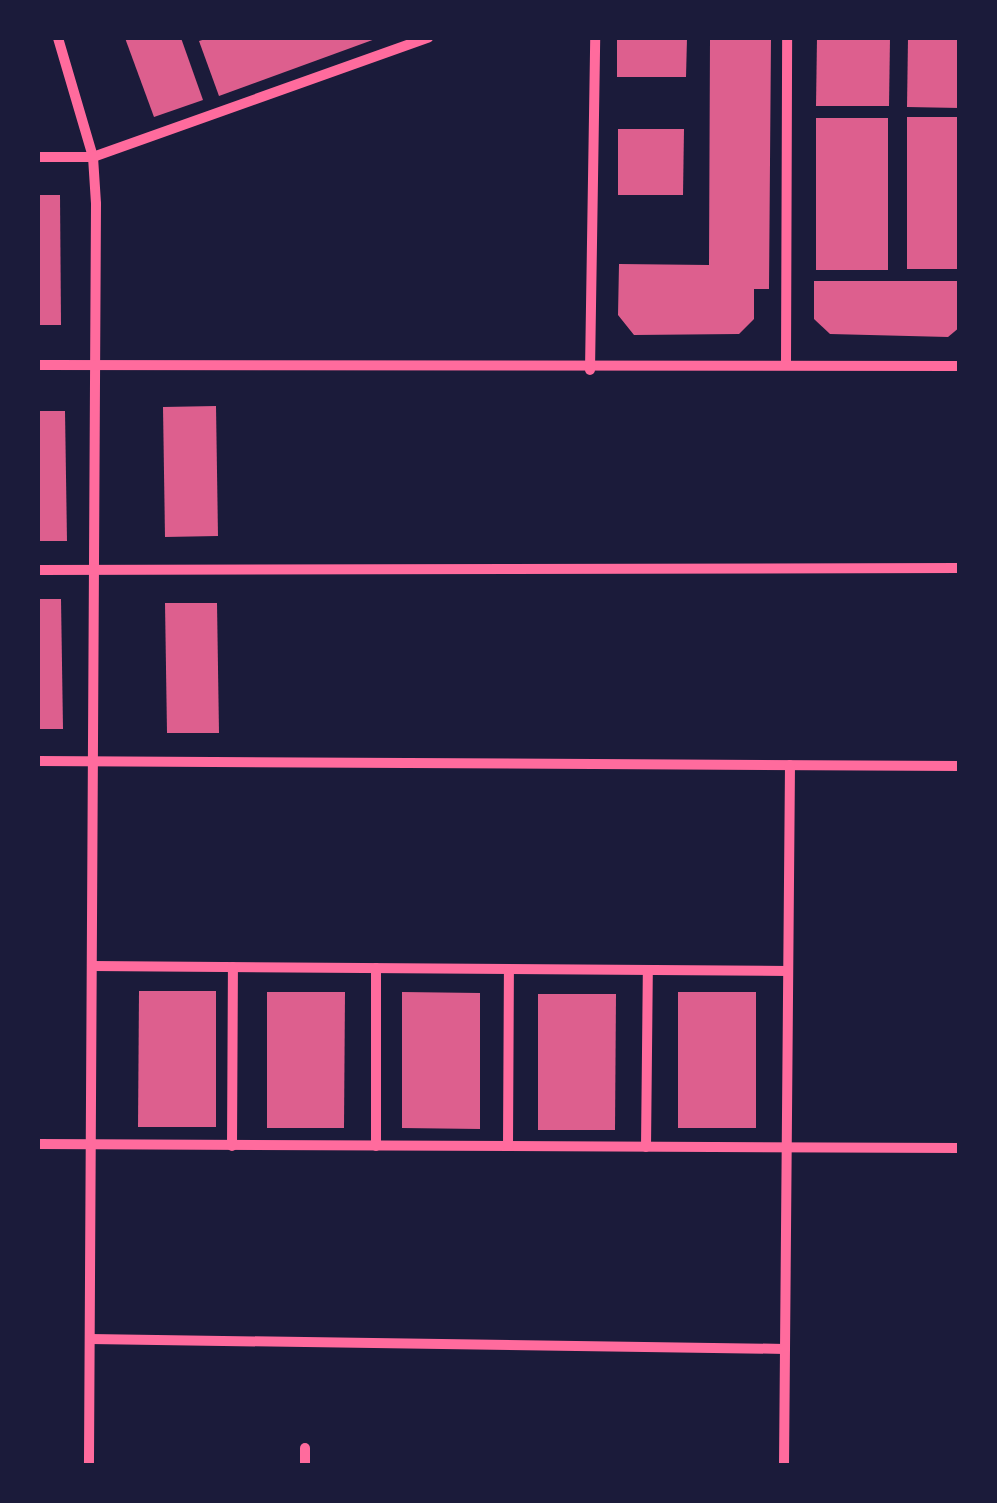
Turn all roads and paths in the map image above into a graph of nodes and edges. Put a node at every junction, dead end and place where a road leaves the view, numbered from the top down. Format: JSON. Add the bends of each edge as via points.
{"nodes":[{"id":1,"x":58,"y":38,"type":"edge"},
{"id":2,"x":428,"y":38,"type":"edge"},
{"id":3,"x":595,"y":38,"type":"edge"},
{"id":4,"x":788,"y":38,"type":"edge"},
{"id":5,"x":38,"y":157,"type":"edge"},
{"id":6,"x":93,"y":157,"type":"junction"},
{"id":7,"x":786,"y":364,"type":"junction"},
{"id":8,"x":38,"y":365,"type":"edge"},
{"id":9,"x":95,"y":366,"type":"junction"},
{"id":10,"x":960,"y":366,"type":"edge"},
{"id":11,"x":590,"y":370,"type":"junction"},
{"id":12,"x":960,"y":568,"type":"edge"},
{"id":13,"x":38,"y":570,"type":"edge"},
{"id":14,"x":94,"y":570,"type":"junction"},
{"id":15,"x":38,"y":761,"type":"edge"},
{"id":16,"x":93,"y":761,"type":"junction"},
{"id":17,"x":790,"y":765,"type":"junction"},
{"id":18,"x":960,"y":766,"type":"edge"},
{"id":19,"x":92,"y":966,"type":"junction"},
{"id":20,"x":233,"y":967,"type":"junction"},
{"id":21,"x":376,"y":968,"type":"junction"},
{"id":22,"x":509,"y":969,"type":"junction"},
{"id":23,"x":648,"y":970,"type":"junction"},
{"id":24,"x":788,"y":972,"type":"junction"},
{"id":25,"x":38,"y":1144,"type":"edge"},
{"id":26,"x":91,"y":1145,"type":"junction"},
{"id":27,"x":232,"y":1146,"type":"junction"},
{"id":28,"x":376,"y":1146,"type":"junction"},
{"id":29,"x":508,"y":1146,"type":"junction"},
{"id":30,"x":646,"y":1147,"type":"junction"},
{"id":31,"x":787,"y":1148,"type":"junction"},
{"id":32,"x":960,"y":1148,"type":"edge"},
{"id":33,"x":90,"y":1338,"type":"junction"},
{"id":34,"x":786,"y":1349,"type":"junction"},
{"id":35,"x":305,"y":1448,"type":"dead end"},
{"id":36,"x":89,"y":1466,"type":"edge"},
{"id":37,"x":305,"y":1466,"type":"edge"},
{"id":38,"x":784,"y":1466,"type":"edge"}],
"edges":[{"from":1,"to":6,"type":"street"},
{"from":2,"to":6,"type":"street"},
{"from":3,"to":11,"type":"street"},
{"from":4,"to":7,"type":"street"},
{"from":5,"to":6,"type":"street"},
{"from":6,"to":9,"type":"street"},
{"from":7,"to":10,"type":"street"},
{"from":7,"to":11,"type":"street"},
{"from":8,"to":9,"type":"street"},
{"from":9,"to":11,"type":"street"},
{"from":9,"to":14,"type":"street"},
{"from":12,"to":14,"type":"street"},
{"from":13,"to":14,"type":"street"},
{"from":14,"to":16,"type":"street"},
{"from":15,"to":16,"type":"street"},
{"from":16,"to":17,"type":"street"},
{"from":16,"to":19,"type":"street"},
{"from":17,"to":18,"type":"street"},
{"from":17,"to":24,"type":"street"},
{"from":19,"to":20,"type":"street"},
{"from":19,"to":26,"type":"street"},
{"from":20,"to":21,"type":"street"},
{"from":20,"to":27,"type":"street"},
{"from":21,"to":22,"type":"street"},
{"from":21,"to":28,"type":"street"},
{"from":22,"to":23,"type":"street"},
{"from":22,"to":29,"type":"street"},
{"from":23,"to":24,"type":"street"},
{"from":23,"to":30,"type":"street"},
{"from":24,"to":31,"type":"street"},
{"from":25,"to":26,"type":"street"},
{"from":26,"to":27,"type":"street"},
{"from":26,"to":33,"type":"street"},
{"from":27,"to":28,"type":"street"},
{"from":28,"to":29,"type":"street"},
{"from":29,"to":30,"type":"street"},
{"from":30,"to":31,"type":"street"},
{"from":31,"to":32,"type":"street"},
{"from":31,"to":34,"type":"street"},
{"from":33,"to":34,"type":"street"},
{"from":33,"to":36,"type":"street"},
{"from":34,"to":38,"type":"street"},
{"from":35,"to":37,"type":"street"}]}
